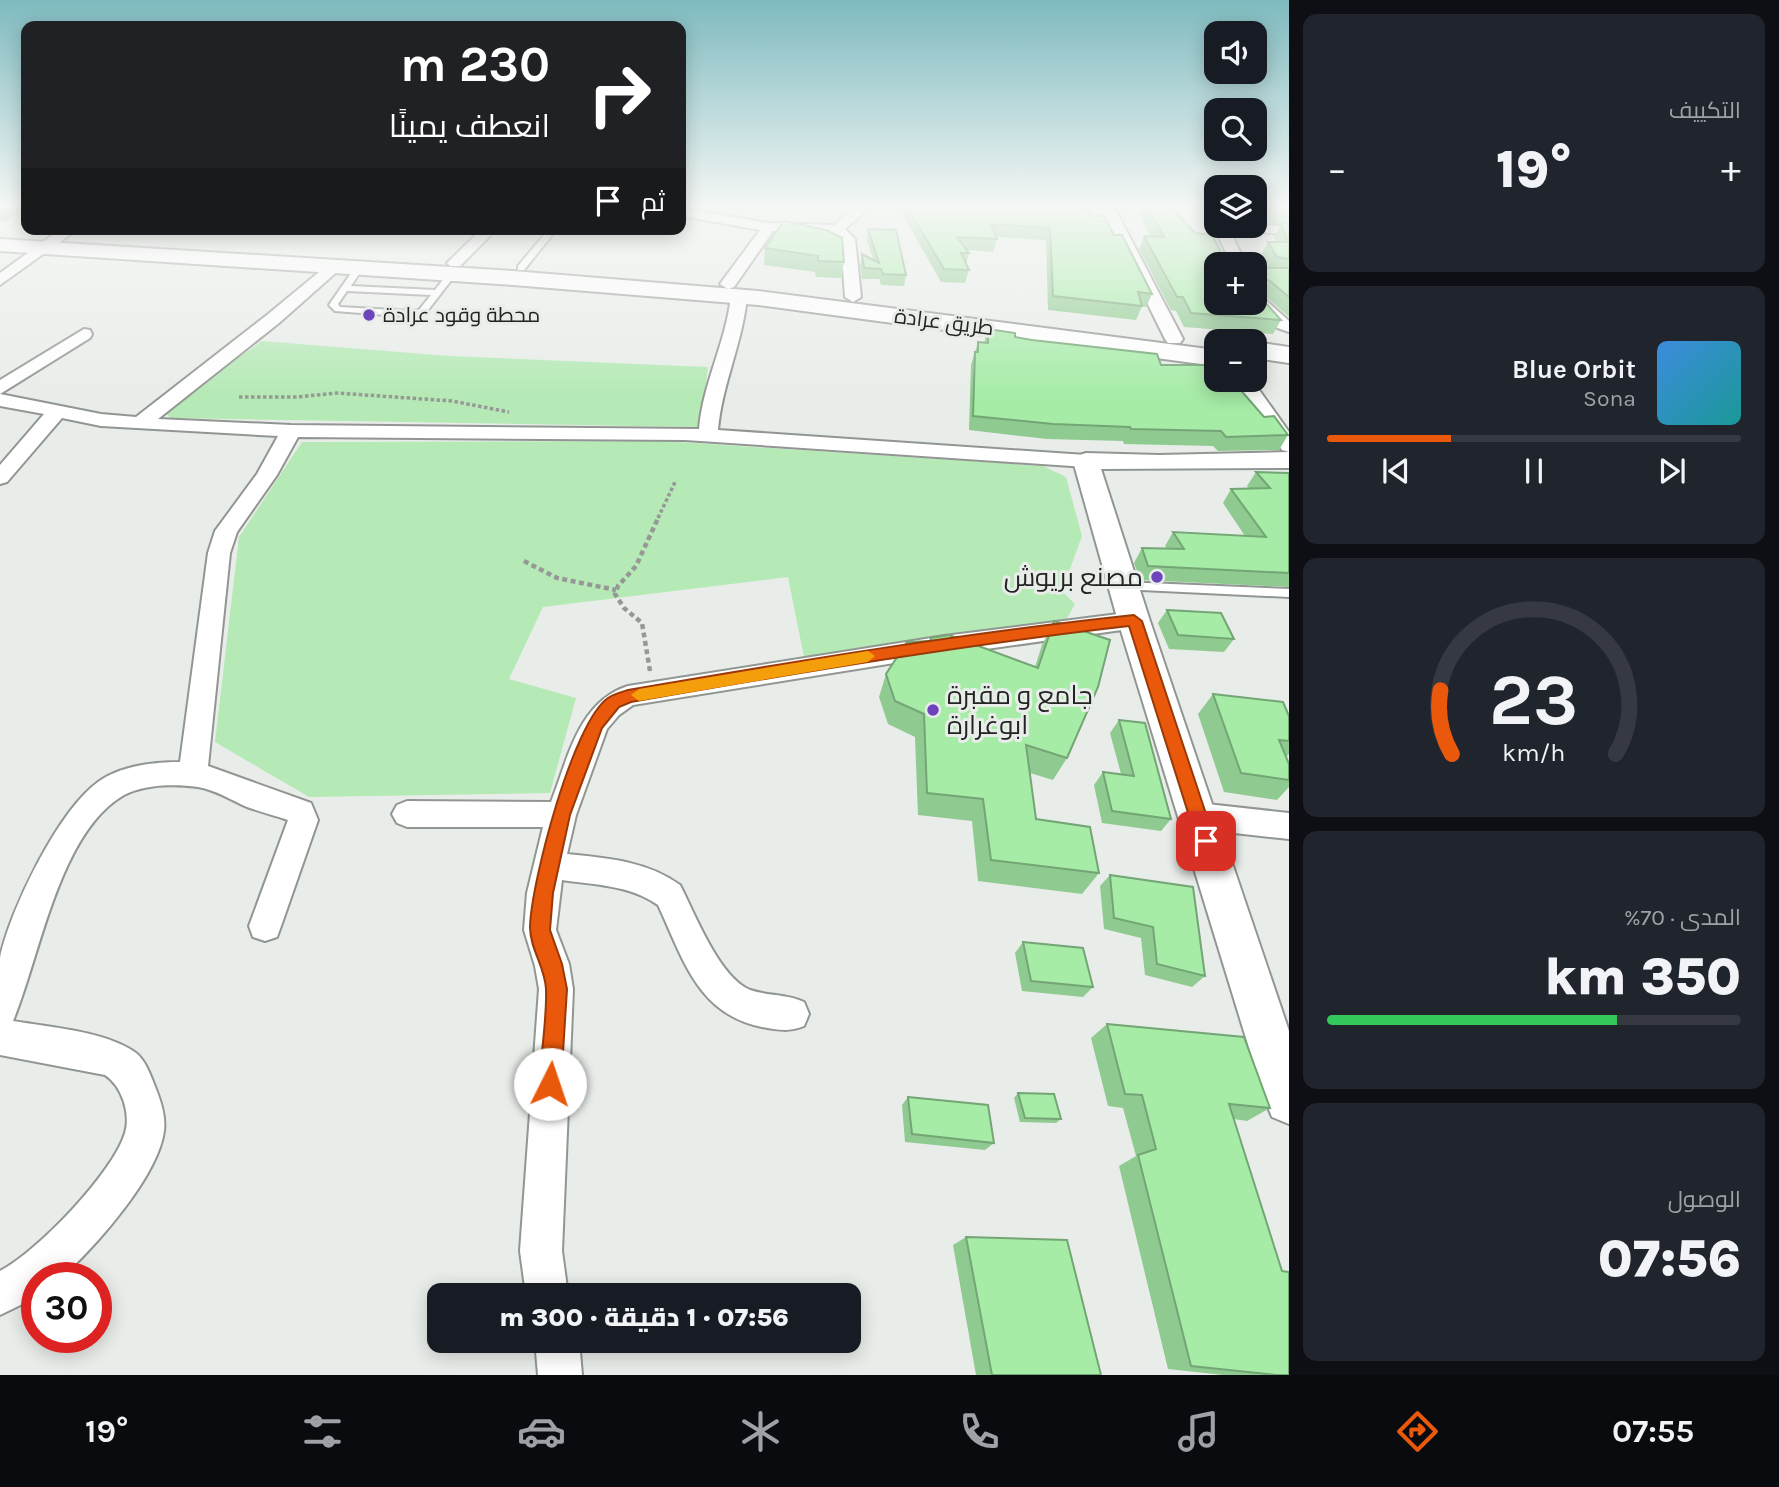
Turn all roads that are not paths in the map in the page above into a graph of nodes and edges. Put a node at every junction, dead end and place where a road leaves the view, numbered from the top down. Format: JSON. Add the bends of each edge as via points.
{"nodes":[{"id":1,"x":16,"y":269,"type":"edge"},
{"id":2,"x":331,"y":269,"type":"edge"},
{"id":3,"x":358,"y":269,"type":"edge"},
{"id":4,"x":453,"y":269,"type":"edge"},
{"id":5,"x":455,"y":269,"type":"edge"},
{"id":6,"x":532,"y":269,"type":"edge"},
{"id":7,"x":745,"y":269,"type":"edge"},
{"id":8,"x":851,"y":269,"type":"edge"},
{"id":9,"x":1139,"y":269,"type":"edge"},
{"id":10,"x":0,"y":280,"type":"edge"},
{"id":11,"x":345,"y":288,"type":"junction"},
{"id":12,"x":733,"y":290,"type":"junction"},
{"id":13,"x":436,"y":293,"type":"junction"},
{"id":14,"x":853,"y":298,"type":"junction"},
{"id":15,"x":1267,"y":311,"type":"edge"},
{"id":16,"x":1020,"y":326,"type":"junction"},
{"id":17,"x":1289,"y":327,"type":"edge"},
{"id":18,"x":84,"y":334,"type":"dead end"},
{"id":19,"x":1174,"y":339,"type":"junction"},
{"id":20,"x":1204,"y":343,"type":"edge"},
{"id":21,"x":1267,"y":352,"type":"edge"},
{"id":22,"x":1289,"y":355,"type":"edge"},
{"id":23,"x":1204,"y":356,"type":"edge"},
{"id":24,"x":1267,"y":365,"type":"edge"},
{"id":25,"x":1289,"y":368,"type":"edge"},
{"id":26,"x":0,"y":388,"type":"edge"},
{"id":27,"x":1251,"y":392,"type":"edge"},
{"id":28,"x":0,"y":400,"type":"edge"},
{"id":29,"x":56,"y":413,"type":"junction"},
{"id":30,"x":140,"y":423,"type":"junction"},
{"id":31,"x":291,"y":431,"type":"junction"},
{"id":32,"x":708,"y":435,"type":"junction"},
{"id":33,"x":1289,"y":446,"type":"edge"},
{"id":34,"x":1289,"y":460,"type":"edge"},
{"id":35,"x":1086,"y":461,"type":"junction"},
{"id":36,"x":0,"y":478,"type":"edge"},
{"id":37,"x":1124,"y":586,"type":"junction"},
{"id":38,"x":1289,"y":593,"type":"edge"},
{"id":39,"x":1134,"y":621,"type":"junction"},
{"id":40,"x":193,"y":775,"type":"junction"},
{"id":41,"x":407,"y":814,"type":"dead end"},
{"id":42,"x":561,"y":815,"type":"junction"},
{"id":43,"x":1198,"y":816,"type":"junction"},
{"id":44,"x":1289,"y":826,"type":"edge"},
{"id":45,"x":550,"y":865,"type":"junction"},
{"id":46,"x":265,"y":926,"type":"dead end"},
{"id":47,"x":0,"y":1010,"type":"edge"},
{"id":48,"x":792,"y":1014,"type":"dead end"},
{"id":49,"x":0,"y":1037,"type":"edge"},
{"id":50,"x":1289,"y":1100,"type":"edge"},
{"id":51,"x":545,"y":1283,"type":"edge"},
{"id":52,"x":0,"y":1294,"type":"edge"},
{"id":53,"x":558,"y":1353,"type":"edge"},
{"id":54,"x":559,"y":1375,"type":"edge"}],
"edges":[{"from":1,"to":10,"type":"street"},
{"from":2,"to":30,"type":"street"},
{"from":3,"to":11,"type":"lane"},
{"from":4,"to":13,"type":"lane"},
{"from":5,"to":12,"type":"main road","name":"طريق عرادة"},
{"from":6,"to":12,"type":"main road","name":"طريق عرادة"},
{"from":7,"to":12,"type":"street"},
{"from":8,"to":14,"type":"street"},
{"from":9,"to":19,"type":"street"},
{"from":11,"to":13,"type":"lane"},
{"from":11,"to":13,"type":"lane","via":[[333,305],[338,309],[412,314],[422,312]]},
{"from":12,"to":14,"type":"main road","name":"طريق عرادة"},
{"from":12,"to":16,"type":"main road","name":"طريق عرادة"},
{"from":12,"to":32,"type":"street","via":[[736,324],[711,400]]},
{"from":14,"to":16,"type":"main road","name":"طريق عرادة"},
{"from":15,"to":17,"type":"street"},
{"from":16,"to":19,"type":"main road","name":"طريق عرادة"},
{"from":16,"to":23,"type":"main road","name":"طريق عرادة"},
{"from":18,"to":26,"type":"street"},
{"from":19,"to":20,"type":"main road","name":"طريق عرادة"},
{"from":21,"to":22,"type":"main road"},
{"from":24,"to":25,"type":"main road"},
{"from":27,"to":33,"type":"street"},
{"from":28,"to":29,"type":"street"},
{"from":29,"to":30,"type":"street"},
{"from":29,"to":36,"type":"street"},
{"from":30,"to":31,"type":"street"},
{"from":31,"to":32,"type":"street"},
{"from":31,"to":40,"type":"street","via":[[226,531],[219,553]]},
{"from":32,"to":35,"type":"street"},
{"from":34,"to":35,"type":"street"},
{"from":35,"to":37,"type":"street"},
{"from":37,"to":38,"type":"lane"},
{"from":37,"to":39,"type":"street"},
{"from":39,"to":42,"type":"street","via":[[1025,632],[628,696],[613,702],[595,725]]},
{"from":39,"to":43,"type":"street"},
{"from":40,"to":46,"type":"street","via":[[221,781],[303,815]]},
{"from":40,"to":47,"type":"street","via":[[135,778],[107,791],[90,807],[67,838],[41,890]]},
{"from":41,"to":42,"type":"street"},
{"from":42,"to":45,"type":"street"},
{"from":43,"to":44,"type":"street"},
{"from":43,"to":50,"type":"street"},
{"from":45,"to":48,"type":"street","via":[[658,885],[669,895],[714,981],[736,1002]]},
{"from":45,"to":51,"type":"street","via":[[540,930],[556,989],[542,1217]]},
{"from":49,"to":52,"type":"street","via":[[94,1054],[123,1065],[134,1079],[144,1114],[144,1135],[104,1202],[46,1264]]},
{"from":53,"to":54,"type":"street"}]}
